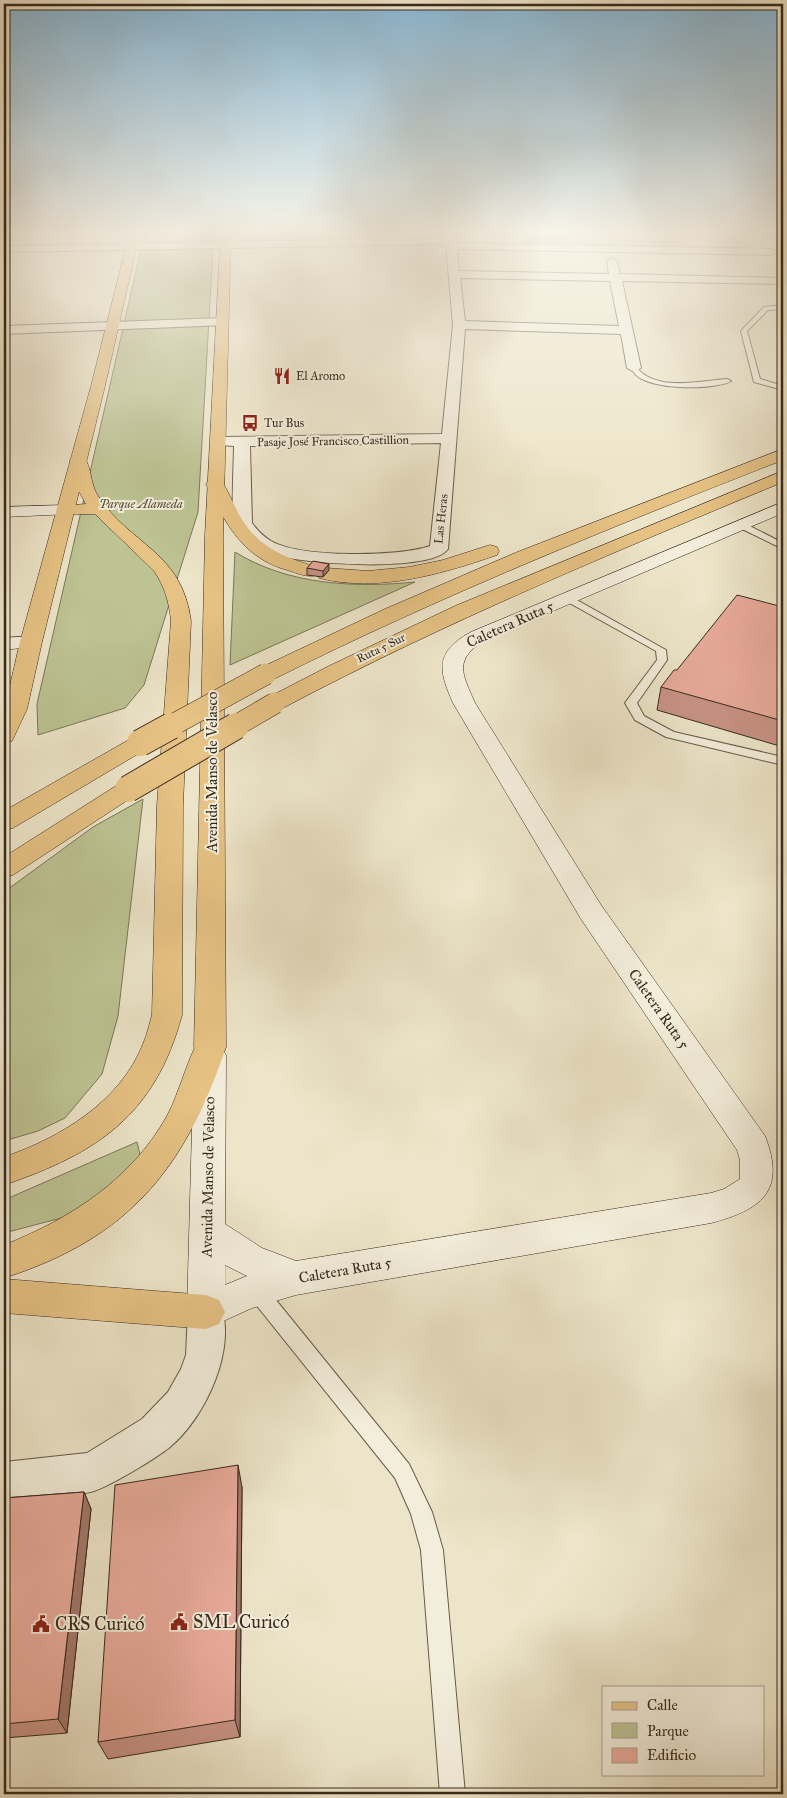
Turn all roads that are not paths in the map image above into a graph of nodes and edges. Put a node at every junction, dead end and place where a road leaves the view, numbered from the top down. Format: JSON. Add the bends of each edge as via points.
{"nodes":[{"id":1,"x":115,"y":316,"type":"edge"},
{"id":2,"x":222,"y":316,"type":"edge"},
{"id":3,"x":458,"y":316,"type":"edge"},
{"id":4,"x":623,"y":316,"type":"edge"},
{"id":5,"x":758,"y":316,"type":"edge"},
{"id":6,"x":222,"y":322,"type":"junction"},
{"id":7,"x":459,"y":325,"type":"junction"},
{"id":8,"x":112,"y":327,"type":"junction"},
{"id":9,"x":4,"y":330,"type":"edge"},
{"id":10,"x":626,"y":330,"type":"junction"},
{"id":11,"x":634,"y":368,"type":"joint"},
{"id":12,"x":728,"y":381,"type":"dead end"},
{"id":13,"x":783,"y":388,"type":"edge"},
{"id":14,"x":449,"y":438,"type":"junction"},
{"id":15,"x":217,"y":442,"type":"junction"},
{"id":16,"x":242,"y":442,"type":"junction"},
{"id":17,"x":783,"y":454,"type":"edge"},
{"id":18,"x":78,"y":460,"type":"junction"},
{"id":19,"x":762,"y":462,"type":"junction"},
{"id":20,"x":783,"y":476,"type":"edge"},
{"id":21,"x":215,"y":484,"type":"junction"},
{"id":22,"x":783,"y":491,"type":"edge"},
{"id":23,"x":707,"y":507,"type":"junction"},
{"id":24,"x":783,"y":507,"type":"edge"},
{"id":25,"x":99,"y":509,"type":"junction"},
{"id":26,"x":65,"y":510,"type":"junction"},
{"id":27,"x":4,"y":512,"type":"edge"},
{"id":28,"x":741,"y":525,"type":"junction"},
{"id":29,"x":783,"y":546,"type":"edge"},
{"id":30,"x":568,"y":598,"type":"junction"},
{"id":31,"x":31,"y":642,"type":"junction"},
{"id":32,"x":4,"y":644,"type":"edge"},
{"id":33,"x":4,"y":736,"type":"edge"},
{"id":34,"x":783,"y":761,"type":"edge"},
{"id":35,"x":4,"y":822,"type":"edge"},
{"id":36,"x":4,"y":868,"type":"edge"},
{"id":37,"x":210,"y":1047,"type":"junction"},
{"id":38,"x":4,"y":1171,"type":"edge"},
{"id":39,"x":207,"y":1231,"type":"junction"},
{"id":40,"x":4,"y":1262,"type":"edge"},
{"id":41,"x":296,"y":1278,"type":"junction"},
{"id":42,"x":256,"y":1290,"type":"junction"},
{"id":43,"x":4,"y":1296,"type":"edge"},
{"id":44,"x":206,"y":1312,"type":"junction"},
{"id":45,"x":4,"y":1482,"type":"edge"},
{"id":46,"x":453,"y":1794,"type":"edge"}],
"edges":[{"from":1,"to":8,"type":"main road"},
{"from":2,"to":6,"type":"main road","name":"Avenida Manso de Velasco"},
{"from":3,"to":7,"type":"street","name":"Las Heras"},
{"from":4,"to":10,"type":"street"},
{"from":5,"to":13,"type":"lane","via":[[744,331],[758,380]]},
{"from":6,"to":8,"type":"street"},
{"from":6,"to":15,"type":"main road","name":"Avenida Manso de Velasco"},
{"from":7,"to":10,"type":"street"},
{"from":7,"to":14,"type":"street","name":"Las Heras"},
{"from":8,"to":9,"type":"street"},
{"from":8,"to":18,"type":"main road"},
{"from":10,"to":11,"type":"street"},
{"from":11,"to":12,"type":"lane","via":[[644,378],[658,382]]},
{"from":14,"to":16,"type":"street","name":"Pasaje José Francisco Castillion"},
{"from":14,"to":16,"type":"street","name":"Las Heras","via":[[439,549],[412,557],[327,558],[296,554],[261,542],[246,530],[243,522]]},
{"from":15,"to":16,"type":"street","name":"Pasaje José Francisco Castillion"},
{"from":15,"to":21,"type":"main road","name":"Avenida Manso de Velasco"},
{"from":17,"to":19,"type":"main road","name":"Ruta 5 Sur"},
{"from":18,"to":25,"type":"main road","via":[[86,490]]},
{"from":18,"to":26,"type":"main road"},
{"from":19,"to":21,"type":"main road","via":[[602,510],[448,566],[386,576],[360,577],[318,572],[271,558],[251,545],[234,524]]},
{"from":19,"to":35,"type":"main road","name":"Ruta 5 Sur","bridge":true,"via":[[390,613],[266,674]]},
{"from":20,"to":23,"type":"main road","name":"Ruta 5 Sur"},
{"from":21,"to":37,"type":"main road","name":"Avenida Manso de Velasco"},
{"from":22,"to":23,"type":"main road"},
{"from":23,"to":36,"type":"main road","name":"Ruta 5 Sur","bridge":true,"via":[[434,623],[275,703],[128,789]]},
{"from":24,"to":28,"type":"street","name":"Caletera Ruta 5"},
{"from":25,"to":26,"type":"main road"},
{"from":25,"to":38,"type":"main road","via":[[155,560],[175,589],[181,609],[170,805],[167,1015],[155,1057],[125,1100],[78,1138],[49,1154]]},
{"from":26,"to":27,"type":"street"},
{"from":26,"to":31,"type":"main road"},
{"from":28,"to":29,"type":"lane"},
{"from":28,"to":30,"type":"street","name":"Caletera Ruta 5"},
{"from":30,"to":34,"type":"lane","via":[[661,650],[662,660],[631,702],[639,718],[670,735]]},
{"from":30,"to":41,"type":"street","name":"Caletera Ruta 5","via":[[461,645],[453,655],[455,680],[475,722],[591,912],[747,1136],[759,1164],[758,1181],[747,1196],[711,1208]]},
{"from":31,"to":32,"type":"street"},
{"from":31,"to":33,"type":"main road","via":[[16,709]]},
{"from":37,"to":39,"type":"street","name":"Avenida Manso de Velasco"},
{"from":37,"to":40,"type":"main road","via":[[184,1118],[158,1160],[143,1177],[76,1229]]},
{"from":39,"to":41,"type":"street","via":[[244,1258]]},
{"from":39,"to":44,"type":"street","name":"Avenida Manso de Velasco"},
{"from":41,"to":42,"type":"street","name":"Caletera Ruta 5"},
{"from":42,"to":44,"type":"street","name":"Caletera Ruta 5"},
{"from":42,"to":46,"type":"lane","via":[[402,1471],[421,1512],[432,1550]]},
{"from":43,"to":44,"type":"main road"},
{"from":44,"to":45,"type":"street","via":[[205,1355],[197,1378],[182,1405],[156,1433],[92,1472]]}]}
